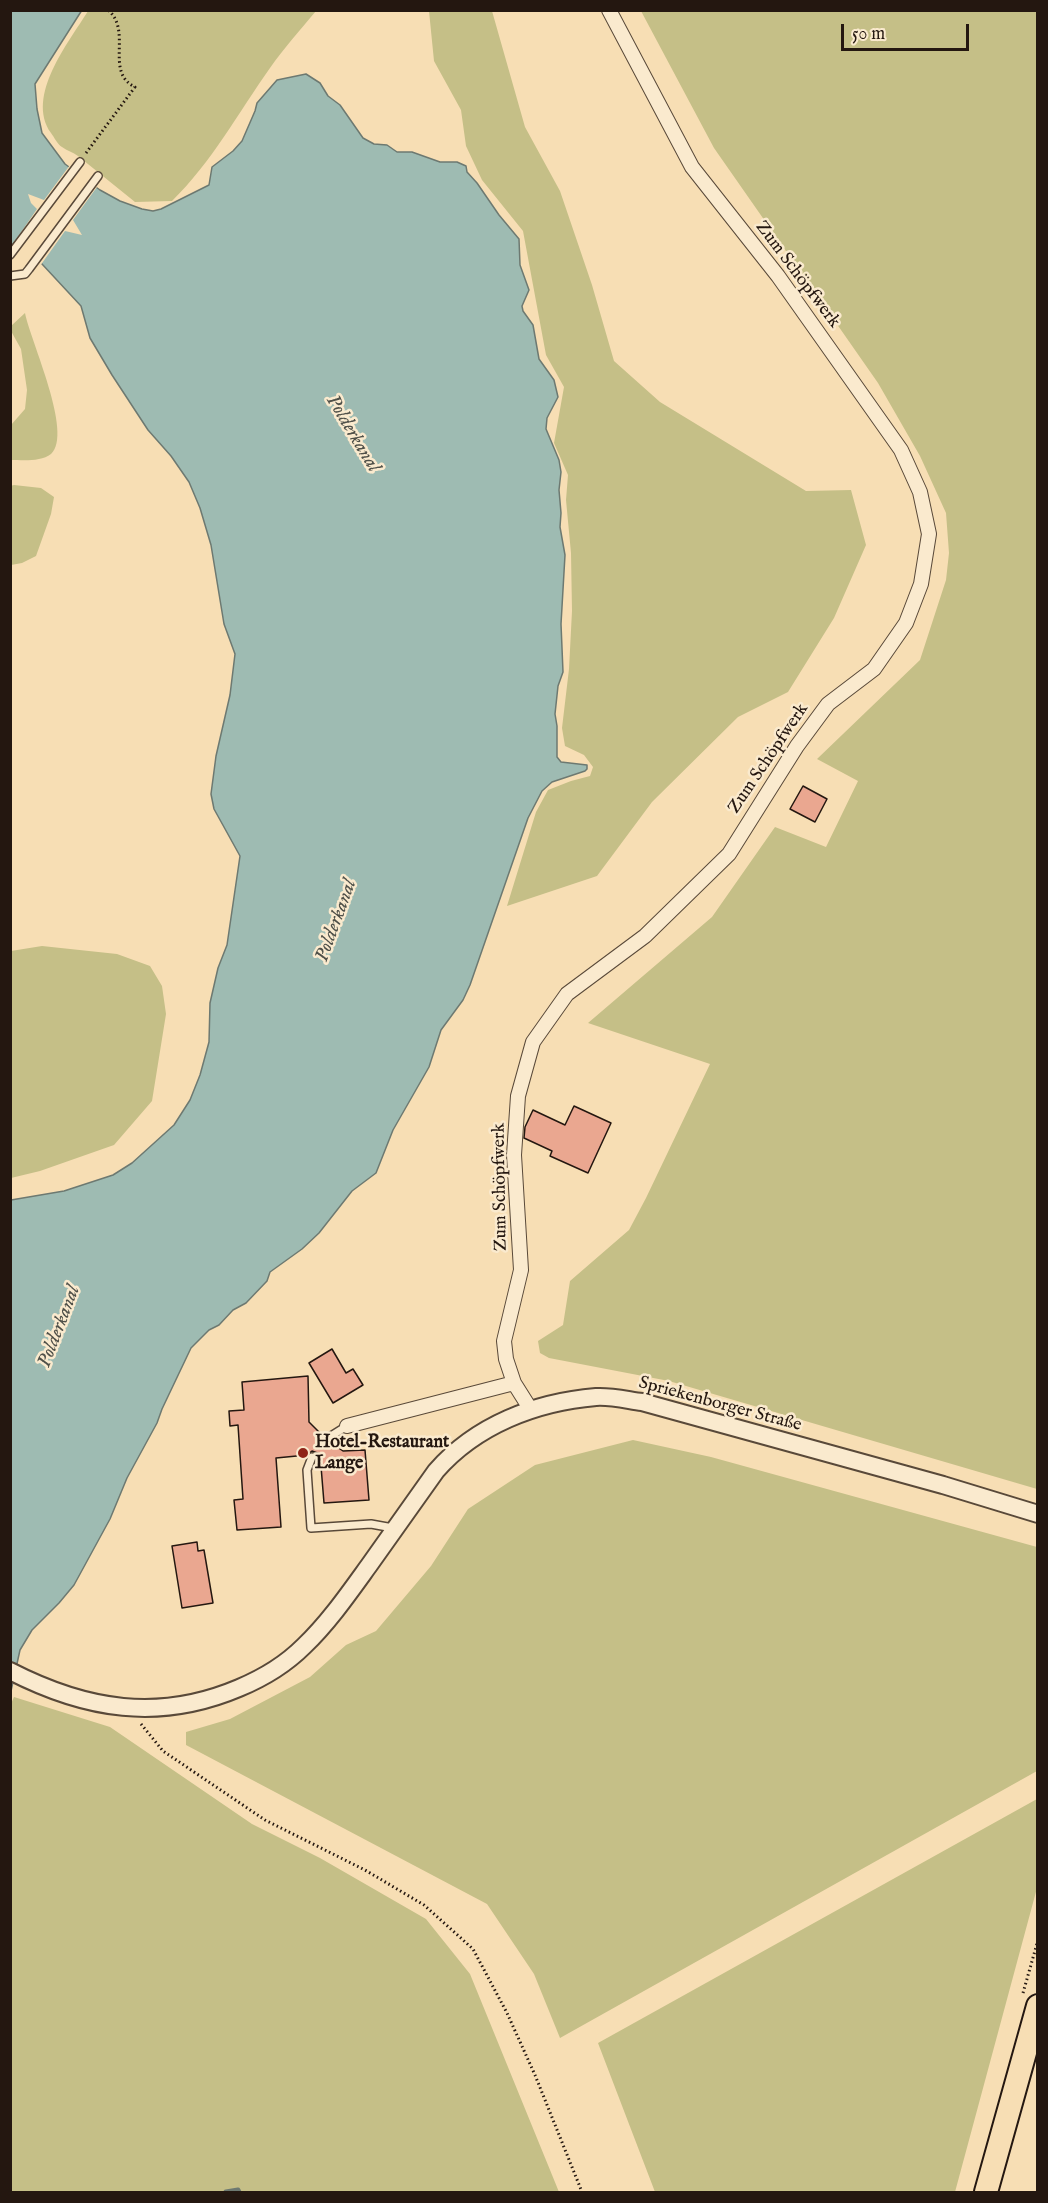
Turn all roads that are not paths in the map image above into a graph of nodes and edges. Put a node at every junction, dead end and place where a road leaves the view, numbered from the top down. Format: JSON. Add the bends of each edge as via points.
{"nodes":[{"id":1,"x":609,"y":10,"type":"edge"},
{"id":2,"x":80,"y":162,"type":"road end"},
{"id":3,"x":98,"y":176,"type":"dead end"},
{"id":4,"x":10,"y":255,"type":"edge"},
{"id":5,"x":10,"y":276,"type":"edge"},
{"id":6,"x":514,"y":1383,"type":"junction"},
{"id":7,"x":531,"y":1410,"type":"junction"},
{"id":8,"x":347,"y":1426,"type":"joint"},
{"id":9,"x":331,"y":1436,"type":"dead end"},
{"id":10,"x":312,"y":1457,"type":"dead end"},
{"id":11,"x":1038,"y":1514,"type":"edge"},
{"id":12,"x":396,"y":1528,"type":"junction"},
{"id":13,"x":10,"y":1671,"type":"edge"},
{"id":14,"x":1038,"y":2006,"type":"edge"},
{"id":15,"x":986,"y":2193,"type":"edge"}],
"edges":[{"from":1,"to":6,"type":"street","name":"Zum Schöpfwerk","via":[[692,167],[778,276],[901,450],[920,492],[930,534],[921,584],[906,623],[874,669],[828,704],[729,854],[645,936],[567,993],[532,1041],[518,1096],[514,1155],[521,1270],[504,1341]]},
{"from":2,"to":4,"type":"lane"},
{"from":3,"to":5,"type":"lane","via":[[25,274]]},
{"from":6,"to":7,"type":"street","name":"Zum Schöpfwerk"},
{"from":6,"to":8,"type":"street"},
{"from":7,"to":11,"type":"street","name":"Spriekenborger Straße","via":[[598,1397],[642,1402]]},
{"from":7,"to":12,"type":"street","name":"Spriekenborger Straße","via":[[462,1445],[436,1471]]},
{"from":8,"to":9,"type":"lane"},
{"from":10,"to":12,"type":"lane","via":[[307,1470],[311,1528],[372,1524]]},
{"from":12,"to":13,"type":"street","name":"Spriekenborger Straße","via":[[338,1608],[304,1647],[241,1688],[192,1704],[129,1708],[81,1699]]},
{"from":14,"to":15,"type":"main road"}]}
